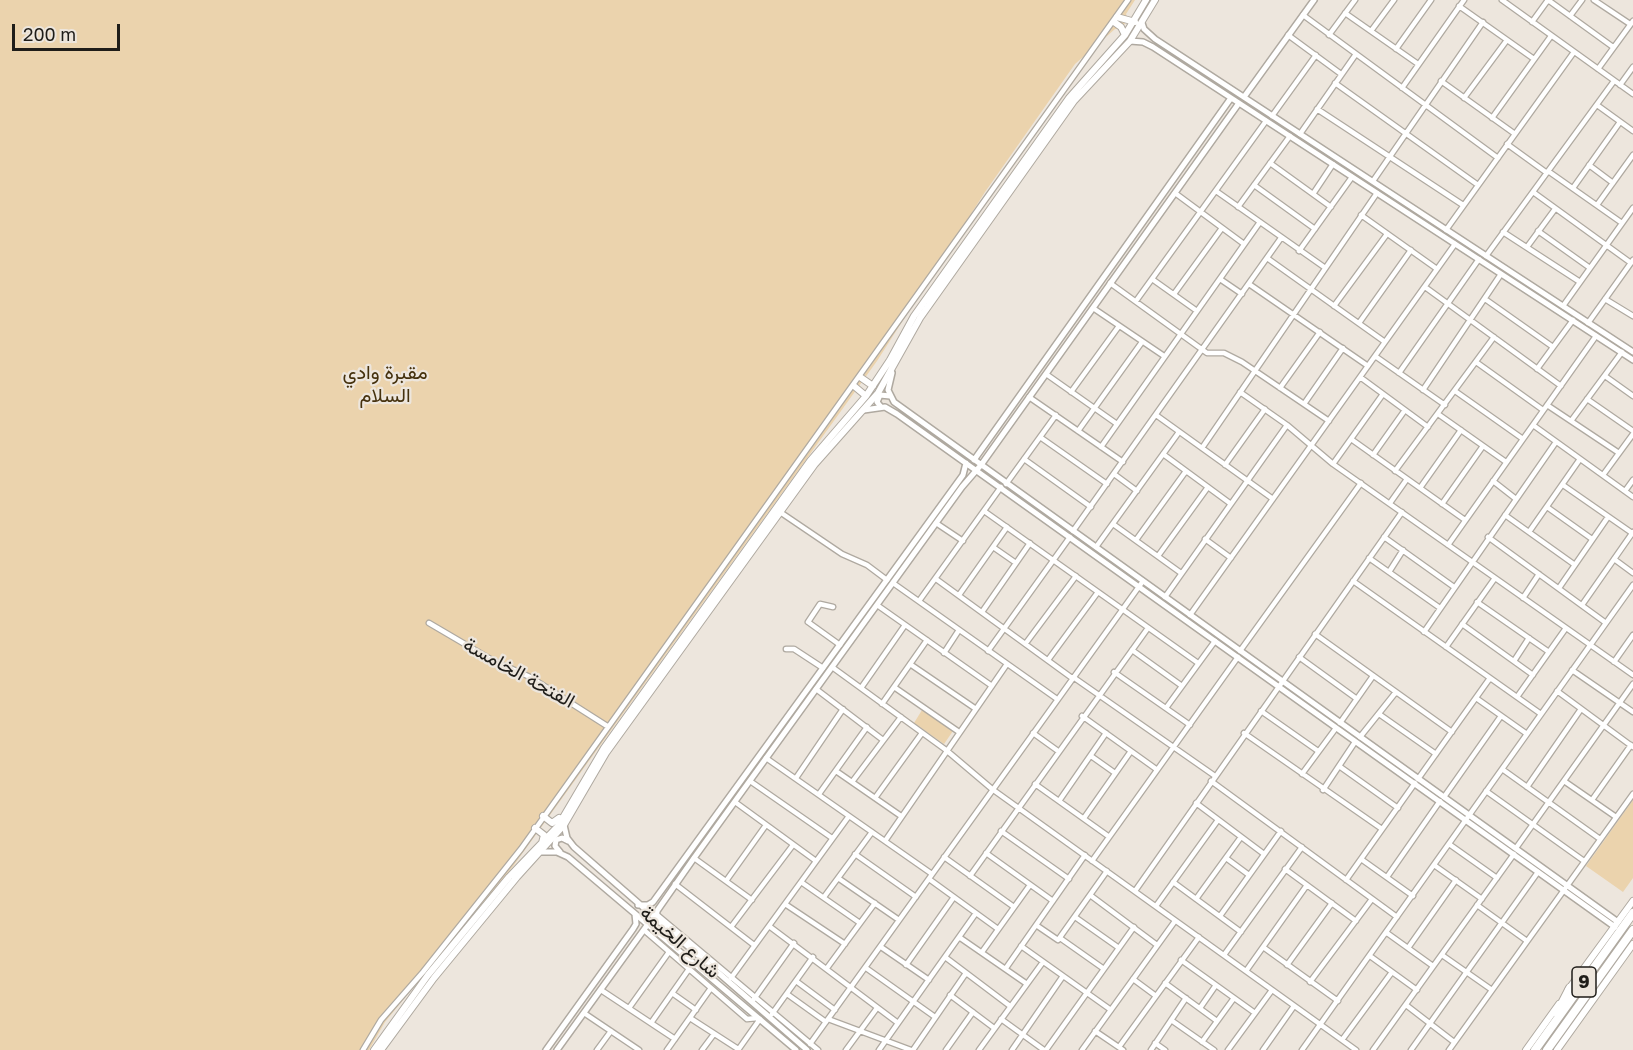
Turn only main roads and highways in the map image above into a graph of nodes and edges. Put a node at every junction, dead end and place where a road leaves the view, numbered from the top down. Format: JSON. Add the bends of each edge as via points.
{"nodes":[{"id":1,"x":1146,"y":0,"type":"edge"},
{"id":2,"x":1155,"y":0,"type":"edge"},
{"id":3,"x":1135,"y":21,"type":"junction"},
{"id":4,"x":1127,"y":38,"type":"junction"},
{"id":5,"x":900,"y":348,"type":"junction"},
{"id":6,"x":860,"y":377,"type":"road end"},
{"id":7,"x":854,"y":386,"type":"road end"},
{"id":8,"x":873,"y":386,"type":"junction"},
{"id":9,"x":866,"y":396,"type":"junction"},
{"id":10,"x":836,"y":435,"type":"junction"},
{"id":11,"x":826,"y":446,"type":"junction"},
{"id":12,"x":568,"y":810,"type":"junction"},
{"id":13,"x":543,"y":816,"type":"road end"},
{"id":14,"x":535,"y":828,"type":"road end"},
{"id":15,"x":540,"y":850,"type":"junction"},
{"id":16,"x":497,"y":896,"type":"junction"},
{"id":17,"x":1633,"y":901,"type":"edge"},
{"id":18,"x":1633,"y":914,"type":"edge"},
{"id":19,"x":1633,"y":930,"type":"edge"},
{"id":20,"x":1633,"y":944,"type":"edge"},
{"id":21,"x":1570,"y":988,"type":"junction"},
{"id":22,"x":1542,"y":1040,"type":"junction"},
{"id":23,"x":374,"y":1050,"type":"edge"},
{"id":24,"x":381,"y":1050,"type":"edge"},
{"id":25,"x":1526,"y":1050,"type":"edge"},
{"id":26,"x":1535,"y":1050,"type":"edge"},
{"id":27,"x":1547,"y":1050,"type":"edge"},
{"id":28,"x":1557,"y":1050,"type":"edge"}],
"edges":[{"from":1,"to":3,"type":"main road"},
{"from":2,"to":4,"type":"main road","via":[[1142,23]]},
{"from":3,"to":4,"type":"main road"},
{"from":3,"to":4,"type":"main road","via":[[1115,19]]},
{"from":4,"to":5,"type":"main road","via":[[1089,78]]},
{"from":5,"to":8,"type":"main road"},
{"from":5,"to":10,"type":"main road","via":[[894,367],[864,410]]},
{"from":6,"to":8,"type":"main road"},
{"from":7,"to":9,"type":"main road"},
{"from":8,"to":9,"type":"main road"},
{"from":9,"to":10,"type":"main road"},
{"from":10,"to":11,"type":"main road"},
{"from":11,"to":12,"type":"main road","via":[[604,748]]},
{"from":11,"to":15,"type":"main road","via":[[606,753],[564,825]]},
{"from":12,"to":13,"type":"main road","via":[[555,823]]},
{"from":12,"to":15,"type":"main road"},
{"from":14,"to":15,"type":"main road","via":[[544,835]]},
{"from":15,"to":16,"type":"main road"},
{"from":16,"to":23,"type":"main road","via":[[422,982]]},
{"from":16,"to":24,"type":"main road"},
{"from":17,"to":21,"type":"main road"},
{"from":18,"to":22,"type":"highway","number":"9"},
{"from":19,"to":27,"type":"highway","number":"9"},
{"from":20,"to":28,"type":"main road"},
{"from":21,"to":22,"type":"highway"},
{"from":21,"to":25,"type":"main road"},
{"from":22,"to":26,"type":"highway","number":"9"}]}
